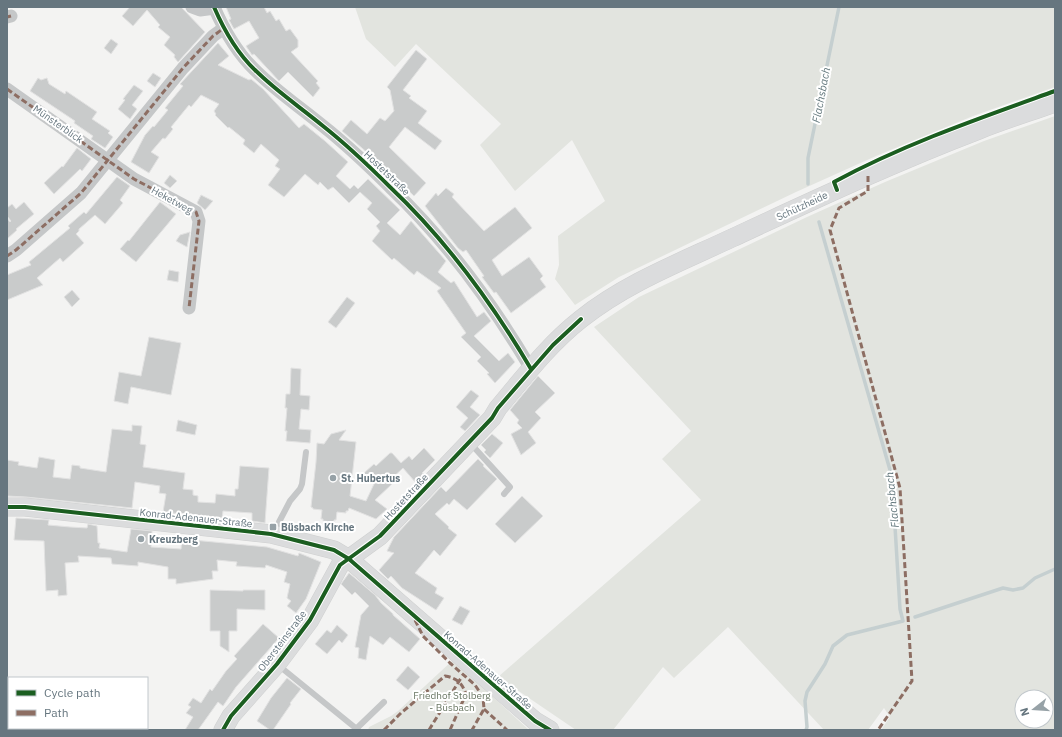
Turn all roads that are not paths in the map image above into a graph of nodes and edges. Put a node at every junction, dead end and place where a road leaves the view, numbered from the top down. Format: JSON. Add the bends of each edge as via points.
{"nodes":[{"id":1,"x":192,"y":7,"type":"edge"},
{"id":2,"x":214,"y":7,"type":"edge"},
{"id":3,"x":224,"y":28,"type":"junction"},
{"id":4,"x":7,"y":89,"type":"edge"},
{"id":5,"x":1055,"y":103,"type":"edge"},
{"id":6,"x":108,"y":160,"type":"junction"},
{"id":7,"x":7,"y":256,"type":"edge"},
{"id":8,"x":189,"y":308,"type":"dead end"},
{"id":9,"x":581,"y":319,"type":"joint"},
{"id":10,"x":531,"y":369,"type":"junction"},
{"id":11,"x":470,"y":442,"type":"junction"},
{"id":12,"x":306,"y":452,"type":"dead end"},
{"id":13,"x":504,"y":494,"type":"dead end"},
{"id":14,"x":7,"y":507,"type":"edge"},
{"id":15,"x":276,"y":535,"type":"junction"},
{"id":16,"x":349,"y":559,"type":"junction"},
{"id":17,"x":277,"y":664,"type":"junction"},
{"id":18,"x":384,"y":702,"type":"dead end"},
{"id":19,"x":542,"y":726,"type":"edge"},
{"id":20,"x":357,"y":729,"type":"edge"},
{"id":21,"x":223,"y":730,"type":"edge"}],
"edges":[{"from":1,"to":2,"type":"street","via":[[200,10]]},
{"from":2,"to":3,"type":"street","name":"Hostetstraße"},
{"from":3,"to":6,"type":"street","via":[[183,68]]},
{"from":3,"to":10,"type":"street","name":"Hostetstraße","via":[[236,48],[254,69],[324,126],[418,215],[483,295]]},
{"from":4,"to":6,"type":"street","name":"Münsterblick"},
{"from":5,"to":9,"type":"street","name":"Schützheide","via":[[979,130],[830,193],[637,283]]},
{"from":6,"to":7,"type":"street","via":[[81,193]]},
{"from":6,"to":8,"type":"street","name":"Heketweg","via":[[134,179],[196,212],[199,221]]},
{"from":9,"to":10,"type":"street","name":"Hostetstraße"},
{"from":10,"to":11,"type":"street","name":"Hostetstraße"},
{"from":11,"to":13,"type":"lane","via":[[510,487]]},
{"from":11,"to":16,"type":"street","name":"Hostetstraße","via":[[380,536]]},
{"from":12,"to":15,"type":"lane","via":[[302,484],[279,522]]},
{"from":14,"to":15,"type":"street","name":"Konrad-Adenauer-Straße"},
{"from":15,"to":16,"type":"street","name":"Konrad-Adenauer-Straße","via":[[334,550]]},
{"from":16,"to":17,"type":"street","name":"Obersteinstraße","via":[[340,566],[310,620]]},
{"from":16,"to":19,"type":"street","name":"Konrad-Adenauer-Straße"},
{"from":17,"to":20,"type":"lane"},
{"from":17,"to":21,"type":"street","name":"Obersteinstraße","via":[[231,716]]},
{"from":18,"to":20,"type":"lane"}]}
